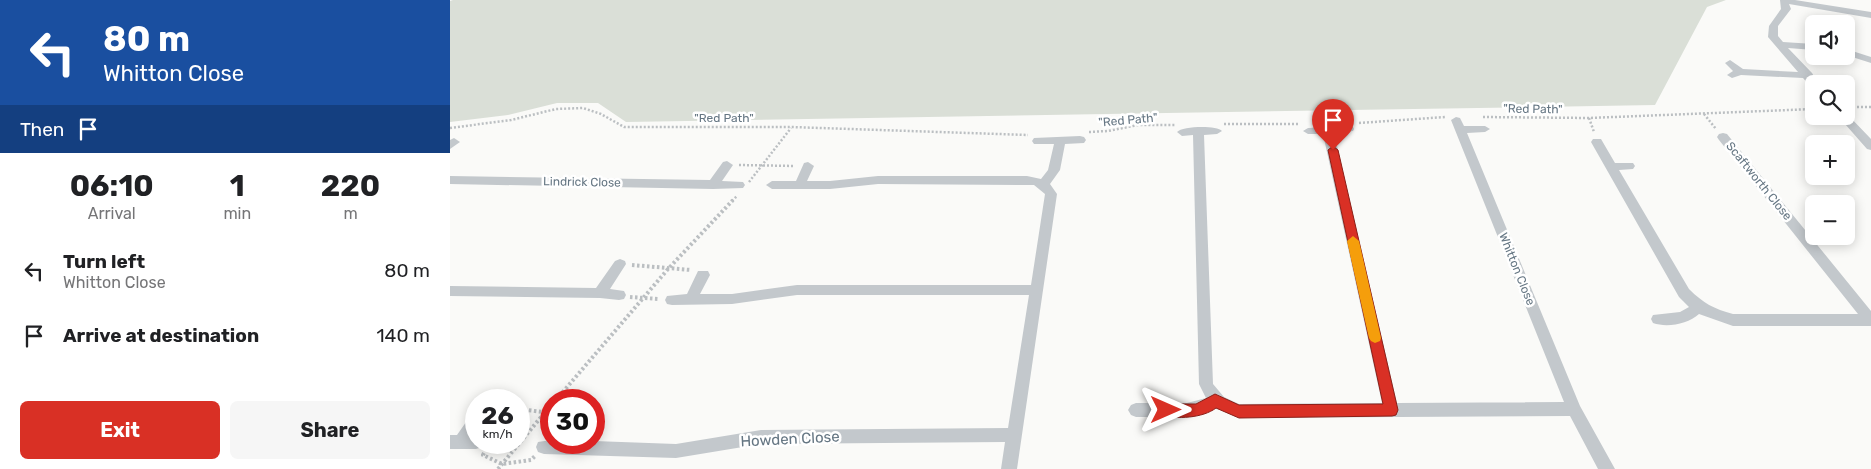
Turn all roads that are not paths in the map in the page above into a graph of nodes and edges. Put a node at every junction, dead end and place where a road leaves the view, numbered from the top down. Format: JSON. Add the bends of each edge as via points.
{"nodes":[{"id":1,"x":1784,"y":0,"type":"edge"},
{"id":2,"x":1871,"y":15,"type":"edge"},
{"id":3,"x":1780,"y":45,"type":"junction"},
{"id":4,"x":1805,"y":46,"type":"edge"},
{"id":5,"x":1855,"y":55,"type":"edge"},
{"id":6,"x":1871,"y":60,"type":"edge"},
{"id":7,"x":1730,"y":63,"type":"dead end"},
{"id":8,"x":1807,"y":75,"type":"edge"},
{"id":9,"x":1805,"y":79,"type":"edge"},
{"id":10,"x":1851,"y":125,"type":"edge"},
{"id":11,"x":1353,"y":126,"type":"road end"},
{"id":12,"x":1304,"y":127,"type":"road end"},
{"id":13,"x":1180,"y":128,"type":"road end"},
{"id":14,"x":1217,"y":128,"type":"road end"},
{"id":15,"x":1485,"y":129,"type":"dead end"},
{"id":16,"x":1328,"y":131,"type":"junction"},
{"id":17,"x":1198,"y":132,"type":"junction"},
{"id":18,"x":1080,"y":136,"type":"road end"},
{"id":19,"x":1723,"y":137,"type":"road end"},
{"id":20,"x":1036,"y":138,"type":"road end"},
{"id":21,"x":1060,"y":141,"type":"junction"},
{"id":22,"x":1597,"y":142,"type":"dead end"},
{"id":23,"x":1871,"y":146,"type":"edge"},
{"id":24,"x":727,"y":165,"type":"road end"},
{"id":25,"x":808,"y":166,"type":"road end"},
{"id":26,"x":1629,"y":166,"type":"dead end"},
{"id":27,"x":1612,"y":167,"type":"junction"},
{"id":28,"x":450,"y":180,"type":"edge"},
{"id":29,"x":713,"y":184,"type":"junction"},
{"id":30,"x":800,"y":184,"type":"junction"},
{"id":31,"x":1043,"y":184,"type":"junction"},
{"id":32,"x":743,"y":185,"type":"road end"},
{"id":33,"x":772,"y":185,"type":"road end"},
{"id":34,"x":620,"y":264,"type":"road end"},
{"id":35,"x":703,"y":275,"type":"road end"},
{"id":36,"x":1036,"y":290,"type":"junction"},
{"id":37,"x":450,"y":291,"type":"edge"},
{"id":38,"x":600,"y":293,"type":"junction"},
{"id":39,"x":619,"y":295,"type":"road end"},
{"id":40,"x":672,"y":300,"type":"road end"},
{"id":41,"x":691,"y":300,"type":"junction"},
{"id":42,"x":1697,"y":306,"type":"junction"},
{"id":43,"x":1658,"y":319,"type":"dead end"},
{"id":44,"x":1870,"y":320,"type":"edge"},
{"id":45,"x":1215,"y":400,"type":"junction"},
{"id":46,"x":1574,"y":409,"type":"junction"},
{"id":47,"x":1136,"y":410,"type":"dead end"},
{"id":48,"x":1392,"y":410,"type":"junction"},
{"id":49,"x":1015,"y":435,"type":"junction"},
{"id":50,"x":605,"y":447,"type":"edge"},
{"id":51,"x":1009,"y":469,"type":"edge"},
{"id":52,"x":1606,"y":469,"type":"edge"}],
"edges":[{"from":1,"to":2,"type":"street"},
{"from":1,"to":3,"type":"street","via":[[1786,9],[1771,32]]},
{"from":3,"to":4,"type":"street"},
{"from":3,"to":8,"type":"street"},
{"from":5,"to":6,"type":"street"},
{"from":7,"to":9,"type":"street","via":[[1736,74]]},
{"from":10,"to":23,"type":"street"},
{"from":11,"to":16,"type":"street"},
{"from":12,"to":16,"type":"street"},
{"from":13,"to":17,"type":"street"},
{"from":14,"to":17,"type":"street"},
{"from":15,"to":46,"type":"street","name":"Whitton Close","via":[[1454,122]]},
{"from":16,"to":48,"type":"street"},
{"from":17,"to":45,"type":"street","via":[[1206,384]]},
{"from":18,"to":21,"type":"street"},
{"from":19,"to":44,"type":"street","name":"Scaftworth Close"},
{"from":20,"to":21,"type":"street"},
{"from":21,"to":31,"type":"street","via":[[1054,173]]},
{"from":22,"to":27,"type":"street","name":"Scaftworth Close"},
{"from":24,"to":29,"type":"street"},
{"from":25,"to":30,"type":"street"},
{"from":26,"to":27,"type":"street"},
{"from":27,"to":42,"type":"street","name":"Scaftworth Close","via":[[1684,293]]},
{"from":28,"to":29,"type":"street","name":"Lindrick Close"},
{"from":29,"to":32,"type":"street","name":"Lindrick Close"},
{"from":30,"to":31,"type":"street","via":[[830,185],[878,180],[1027,180]]},
{"from":30,"to":33,"type":"street"},
{"from":31,"to":36,"type":"street","via":[[1051,194]]},
{"from":34,"to":38,"type":"street"},
{"from":35,"to":41,"type":"street"},
{"from":36,"to":41,"type":"street","via":[[797,290],[732,300]]},
{"from":36,"to":49,"type":"street"},
{"from":37,"to":38,"type":"street"},
{"from":38,"to":39,"type":"street"},
{"from":40,"to":41,"type":"street"},
{"from":42,"to":43,"type":"street","via":[[1687,317]]},
{"from":42,"to":44,"type":"street","name":"Scaftworth Close","via":[[1708,314],[1733,320]]},
{"from":45,"to":47,"type":"street","via":[[1196,410]]},
{"from":45,"to":48,"type":"street","via":[[1239,411]]},
{"from":46,"to":48,"type":"street"},
{"from":46,"to":52,"type":"street","name":"Whitton Close"},
{"from":49,"to":50,"type":"street","name":"Howden Close","via":[[761,437],[676,451]]},
{"from":49,"to":51,"type":"street"}]}
